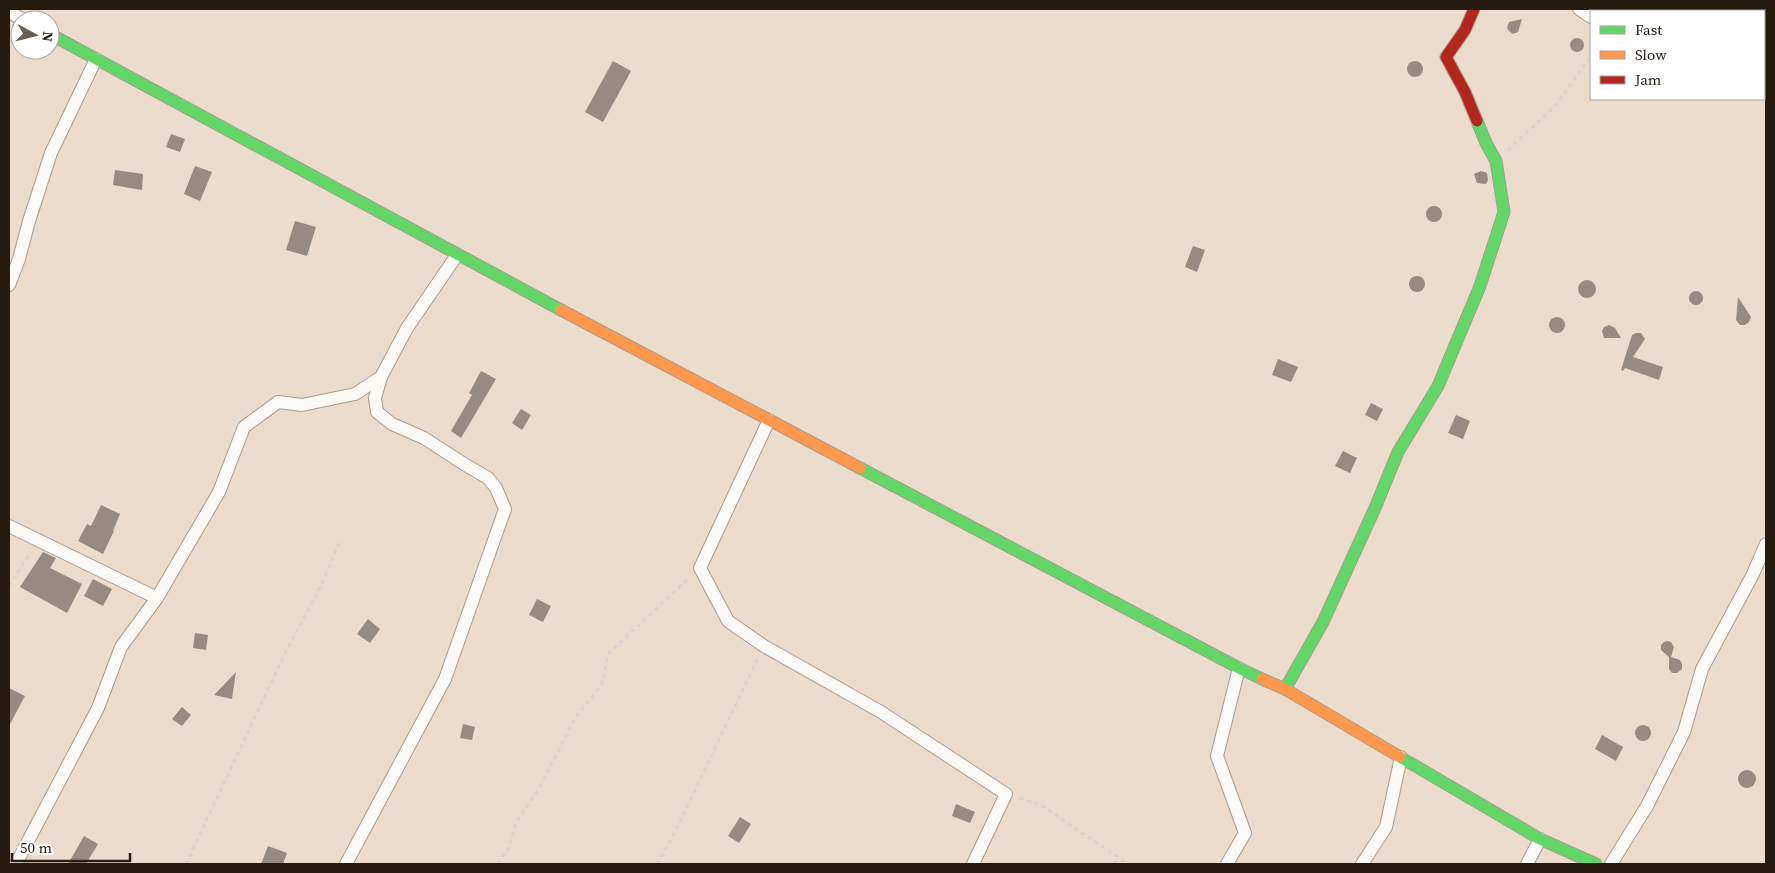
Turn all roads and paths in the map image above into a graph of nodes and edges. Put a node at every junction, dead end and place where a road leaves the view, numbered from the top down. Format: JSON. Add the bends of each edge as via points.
{"nodes":[{"id":1,"x":1474,"y":9,"type":"edge"},
{"id":2,"x":1579,"y":9,"type":"edge"},
{"id":3,"x":1590,"y":16,"type":"edge"},
{"id":4,"x":60,"y":39,"type":"edge"},
{"id":5,"x":1590,"y":48,"type":"edge"},
{"id":6,"x":96,"y":59,"type":"junction"},
{"id":7,"x":1496,"y":161,"type":"junction"},
{"id":8,"x":456,"y":255,"type":"junction"},
{"id":9,"x":9,"y":285,"type":"edge"},
{"id":10,"x":381,"y":377,"type":"junction"},
{"id":11,"x":769,"y":420,"type":"junction"},
{"id":12,"x":9,"y":526,"type":"edge"},
{"id":13,"x":39,"y":540,"type":"junction"},
{"id":14,"x":339,"y":543,"type":"dead end"},
{"id":15,"x":1766,"y":544,"type":"edge"},
{"id":16,"x":700,"y":568,"type":"junction"},
{"id":17,"x":9,"y":586,"type":"edge"},
{"id":18,"x":156,"y":598,"type":"junction"},
{"id":19,"x":764,"y":646,"type":"junction"},
{"id":20,"x":1239,"y":668,"type":"junction"},
{"id":21,"x":1285,"y":689,"type":"junction"},
{"id":22,"x":1401,"y":757,"type":"junction"},
{"id":23,"x":1006,"y":794,"type":"junction"},
{"id":24,"x":1540,"y":839,"type":"junction"},
{"id":25,"x":1117,"y":858,"type":"junction"},
{"id":26,"x":16,"y":864,"type":"edge"},
{"id":27,"x":186,"y":864,"type":"edge"},
{"id":28,"x":346,"y":864,"type":"edge"},
{"id":29,"x":498,"y":864,"type":"edge"},
{"id":30,"x":657,"y":864,"type":"edge"},
{"id":31,"x":973,"y":864,"type":"edge"},
{"id":32,"x":1115,"y":864,"type":"edge"},
{"id":33,"x":1128,"y":864,"type":"edge"},
{"id":34,"x":1227,"y":864,"type":"edge"},
{"id":35,"x":1362,"y":864,"type":"edge"},
{"id":36,"x":1527,"y":864,"type":"edge"},
{"id":37,"x":1596,"y":864,"type":"edge"},
{"id":38,"x":1611,"y":864,"type":"edge"}],
"edges":[{"from":1,"to":7,"type":"street","via":[[1465,30],[1446,57]]},
{"from":2,"to":3,"type":"street"},
{"from":4,"to":6,"type":"street"},
{"from":5,"to":7,"type":"path","via":[[1589,59],[1554,107]]},
{"from":6,"to":8,"type":"street"},
{"from":6,"to":9,"type":"street","via":[[51,153]]},
{"from":7,"to":21,"type":"street","via":[[1504,212],[1480,286],[1438,386],[1398,452],[1323,622]]},
{"from":8,"to":10,"type":"street","via":[[407,328]]},
{"from":8,"to":11,"type":"street"},
{"from":10,"to":18,"type":"street","via":[[355,394],[302,406],[278,402],[244,427],[219,492]]},
{"from":10,"to":28,"type":"street","via":[[375,398],[377,412],[392,424],[424,438],[488,478],[505,509],[445,680]]},
{"from":11,"to":16,"type":"street"},
{"from":11,"to":20,"type":"street"},
{"from":12,"to":13,"type":"street"},
{"from":13,"to":17,"type":"path"},
{"from":13,"to":18,"type":"street"},
{"from":14,"to":27,"type":"path","via":[[322,586],[287,649]]},
{"from":15,"to":38,"type":"street","via":[[1702,669],[1684,732],[1647,806]]},
{"from":16,"to":19,"type":"street","via":[[728,620]]},
{"from":16,"to":29,"type":"path","via":[[608,654],[602,684],[575,718],[540,787],[516,824],[508,849]]},
{"from":18,"to":26,"type":"street","via":[[122,647],[98,708]]},
{"from":19,"to":23,"type":"street","via":[[882,712]]},
{"from":19,"to":30,"type":"path"},
{"from":20,"to":21,"type":"street"},
{"from":20,"to":34,"type":"street","via":[[1217,756],[1245,833]]},
{"from":21,"to":22,"type":"street"},
{"from":22,"to":24,"type":"street"},
{"from":22,"to":35,"type":"street","via":[[1386,827]]},
{"from":23,"to":25,"type":"path","via":[[1041,805]]},
{"from":23,"to":31,"type":"street"},
{"from":24,"to":36,"type":"street"},
{"from":24,"to":37,"type":"street"},
{"from":25,"to":32,"type":"path"},
{"from":25,"to":33,"type":"path"}]}
